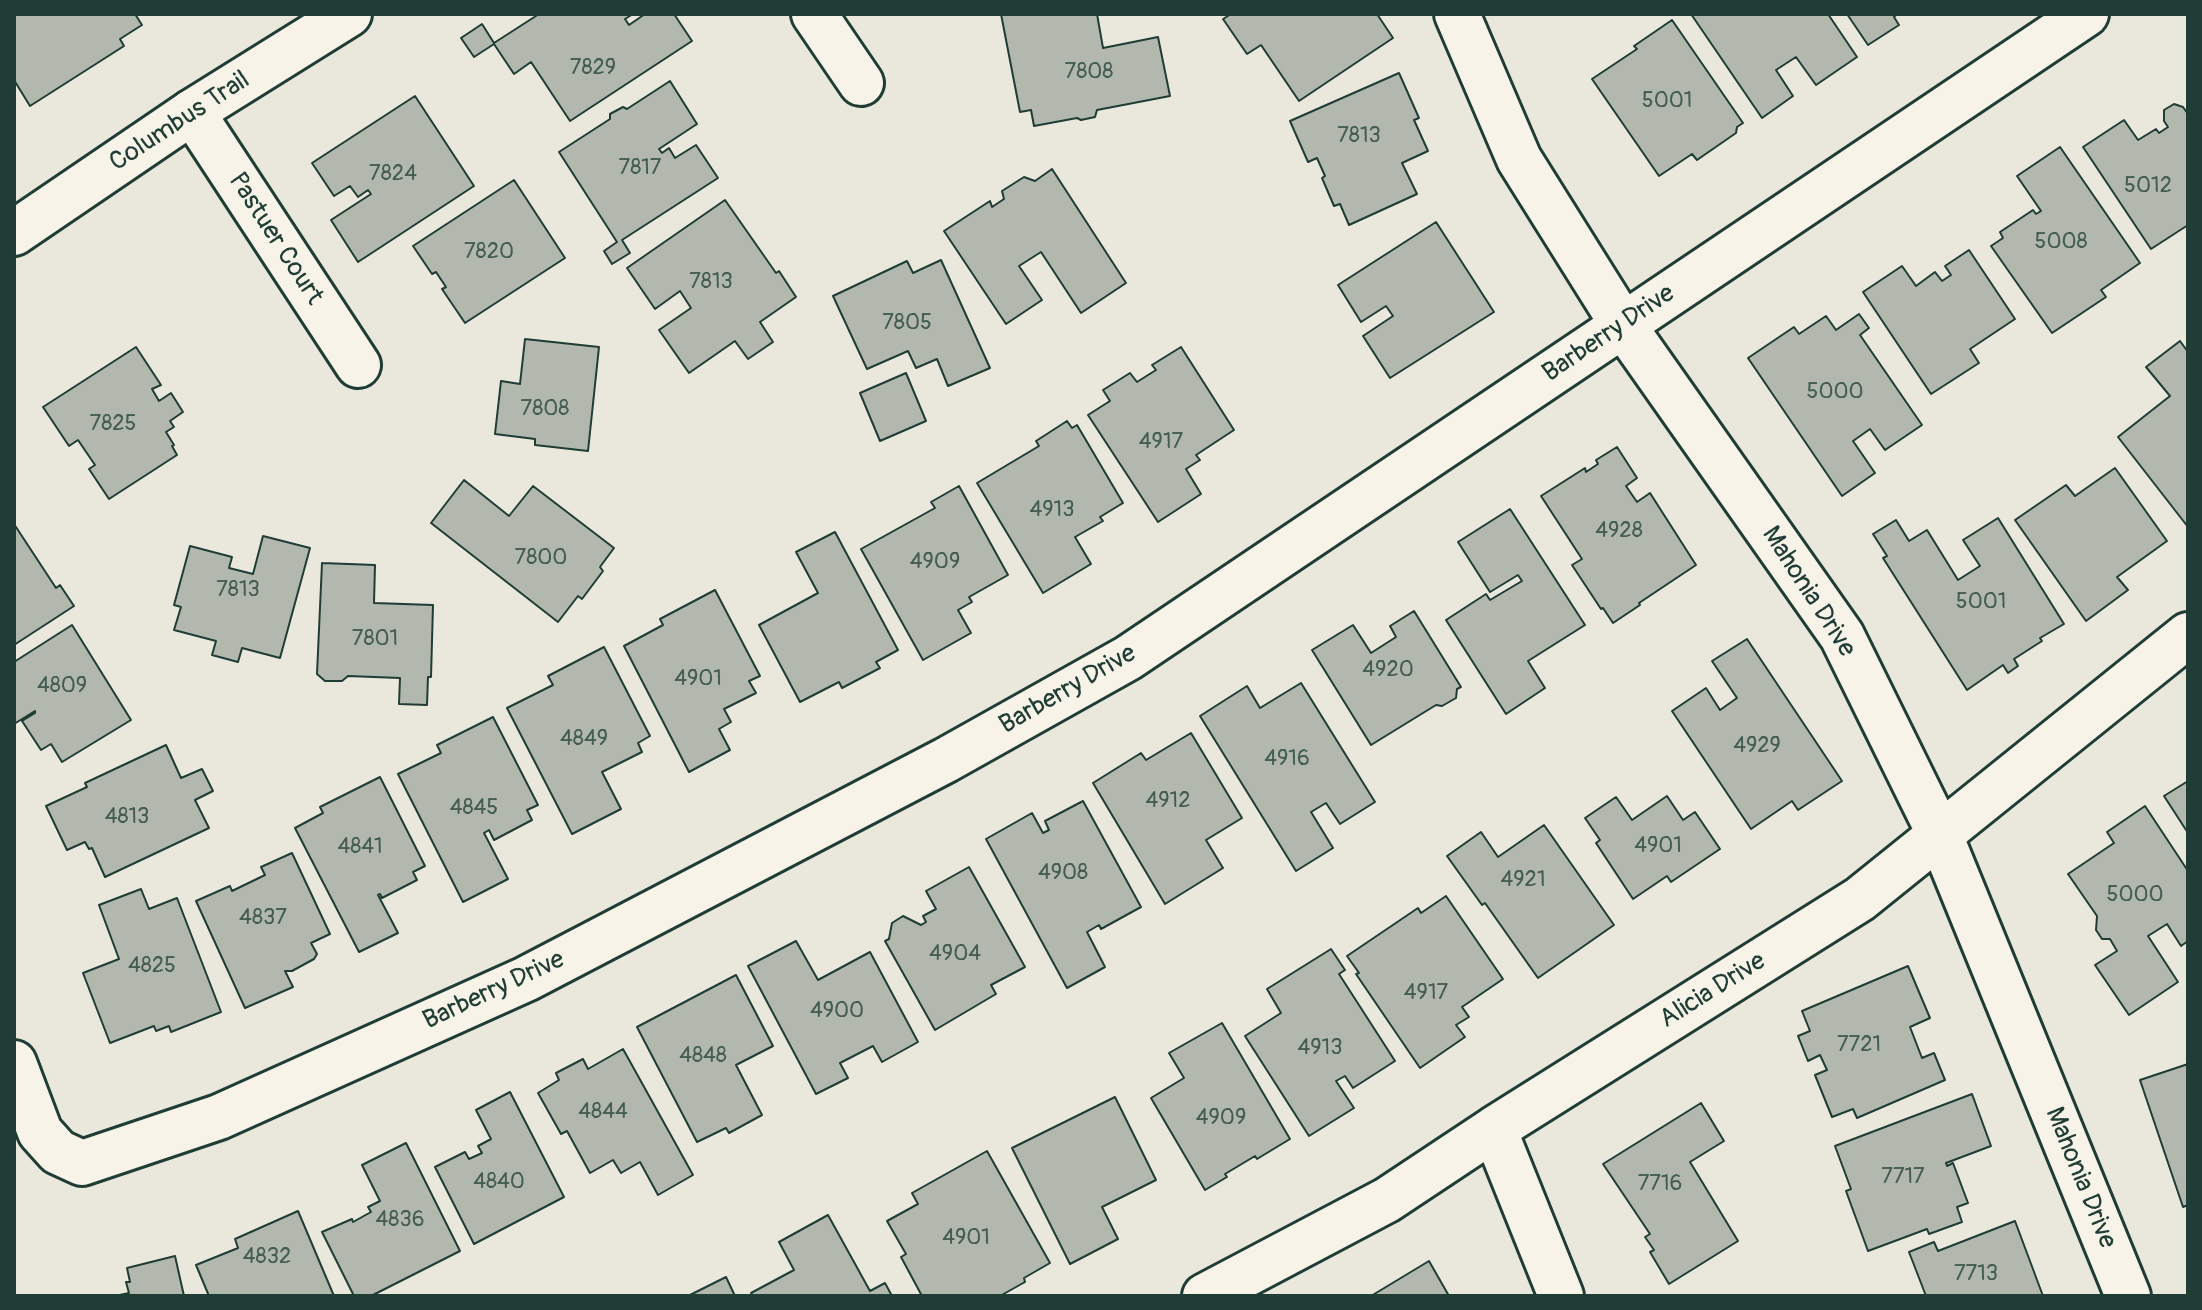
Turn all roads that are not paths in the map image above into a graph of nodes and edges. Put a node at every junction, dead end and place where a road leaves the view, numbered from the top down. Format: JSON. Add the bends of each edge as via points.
{"nodes":[{"id":1,"x":349,"y":14,"type":"edge"},
{"id":2,"x":814,"y":14,"type":"edge"},
{"id":3,"x":1457,"y":14,"type":"edge"},
{"id":4,"x":2086,"y":14,"type":"edge"},
{"id":5,"x":861,"y":83,"type":"dead end"},
{"id":6,"x":192,"y":112,"type":"junction"},
{"id":7,"x":14,"y":233,"type":"edge"},
{"id":8,"x":1623,"y":325,"type":"junction"},
{"id":9,"x":358,"y":365,"type":"dead end"},
{"id":10,"x":2188,"y":635,"type":"edge"},
{"id":11,"x":1940,"y":835,"type":"junction"},
{"id":12,"x":14,"y":1063,"type":"edge"},
{"id":13,"x":1494,"y":1129,"type":"junction"},
{"id":14,"x":1205,"y":1296,"type":"edge"},
{"id":15,"x":1561,"y":1296,"type":"edge"},
{"id":16,"x":2128,"y":1296,"type":"edge"}],
"edges":[{"from":1,"to":6,"type":"street","name":"Columbus Trail"},
{"from":2,"to":5,"type":"street"},
{"from":3,"to":8,"type":"street","name":"Mahonia Drive","via":[[1519,159]]},
{"from":4,"to":8,"type":"street","name":"Barberry Drive"},
{"from":6,"to":7,"type":"street","name":"Columbus Trail"},
{"from":6,"to":9,"type":"street","name":"Pastuer Court"},
{"from":8,"to":11,"type":"street","name":"Mahonia Drive","via":[[1842,636]]},
{"from":8,"to":12,"type":"street","name":"Barberry Drive","via":[[1128,658],[946,760],[526,979],[219,1117],[82,1163],[58,1152],[40,1132]]},
{"from":10,"to":11,"type":"street","name":"Alicia Drive"},
{"from":11,"to":13,"type":"street","name":"Alicia Drive","via":[[1860,899]]},
{"from":11,"to":16,"type":"street","name":"Mahonia Drive"},
{"from":13,"to":14,"type":"street","name":"Alicia Drive","via":[[1387,1200]]},
{"from":13,"to":15,"type":"street"}]}
